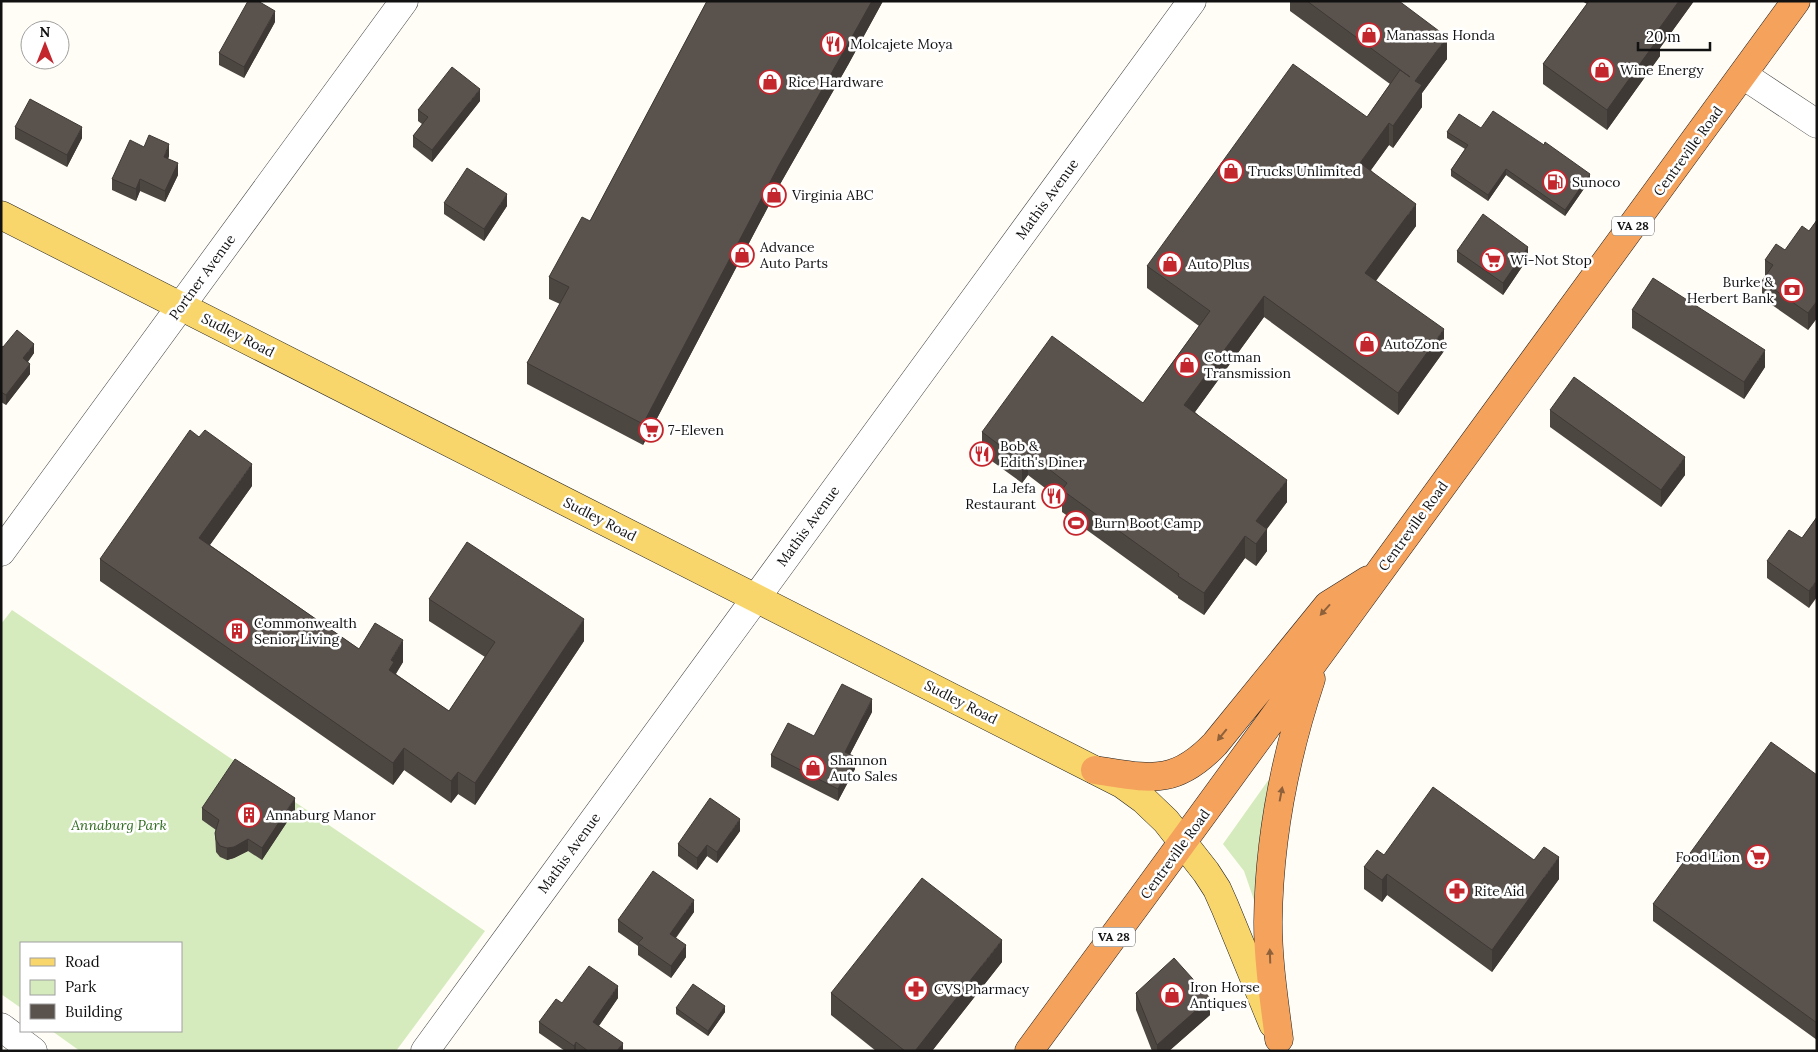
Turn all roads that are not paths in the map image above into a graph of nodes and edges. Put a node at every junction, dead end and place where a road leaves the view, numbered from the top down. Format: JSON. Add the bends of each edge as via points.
{"nodes":[{"id":1,"x":404,"y":1,"type":"edge"},
{"id":2,"x":1192,"y":1,"type":"edge"},
{"id":3,"x":1796,"y":1,"type":"edge"},
{"id":4,"x":1743,"y":75,"type":"junction"},
{"id":5,"x":1817,"y":124,"type":"edge"},
{"id":6,"x":1,"y":215,"type":"edge"},
{"id":7,"x":181,"y":306,"type":"junction"},
{"id":8,"x":1,"y":552,"type":"edge"},
{"id":9,"x":1380,"y":573,"type":"junction"},
{"id":10,"x":756,"y":598,"type":"junction"},
{"id":11,"x":1319,"y":656,"type":"junction"},
{"id":12,"x":1095,"y":770,"type":"junction"},
{"id":13,"x":1183,"y":842,"type":"junction"},
{"id":14,"x":1,"y":1027,"type":"edge"},
{"id":15,"x":1281,"y":1045,"type":"edge"},
{"id":16,"x":33,"y":1051,"type":"edge"},
{"id":17,"x":425,"y":1051,"type":"edge"},
{"id":18,"x":1029,"y":1051,"type":"edge"}],
"edges":[{"from":1,"to":7,"type":"street","name":"Portner Avenue"},
{"from":2,"to":10,"type":"street","name":"Mathis Avenue"},
{"from":3,"to":4,"type":"highway","name":"Centreville Road","number":"VA 28"},
{"from":4,"to":5,"type":"street"},
{"from":4,"to":9,"type":"highway","name":"Centreville Road","number":"VA 28"},
{"from":6,"to":7,"type":"main road","name":"Sudley Road"},
{"from":7,"to":8,"type":"street","name":"Portner Avenue"},
{"from":7,"to":10,"type":"main road","name":"Sudley Road"},
{"from":9,"to":11,"type":"highway","name":"Centreville Road","number":"VA 28"},
{"from":9,"to":12,"type":"highway","one_way":true,"via":[[1328,605],[1215,744],[1192,764],[1174,774],[1154,778]]},
{"from":10,"to":12,"type":"main road","name":"Sudley Road"},
{"from":10,"to":17,"type":"street","name":"Mathis Avenue"},
{"from":11,"to":13,"type":"highway","name":"Centreville Road","number":"VA 28"},
{"from":15,"to":11,"type":"highway","one_way":true,"via":[[1270,967],[1268,922],[1273,851],[1290,749]]},
{"from":12,"to":13,"type":"main road","name":"Sudley Road","via":[[1122,784],[1157,810]]},
{"from":13,"to":15,"type":"main road","name":"Sudley Road","via":[[1217,889]]},
{"from":13,"to":18,"type":"highway","name":"Centreville Road","number":"VA 28"},
{"from":14,"to":16,"type":"street"}]}
